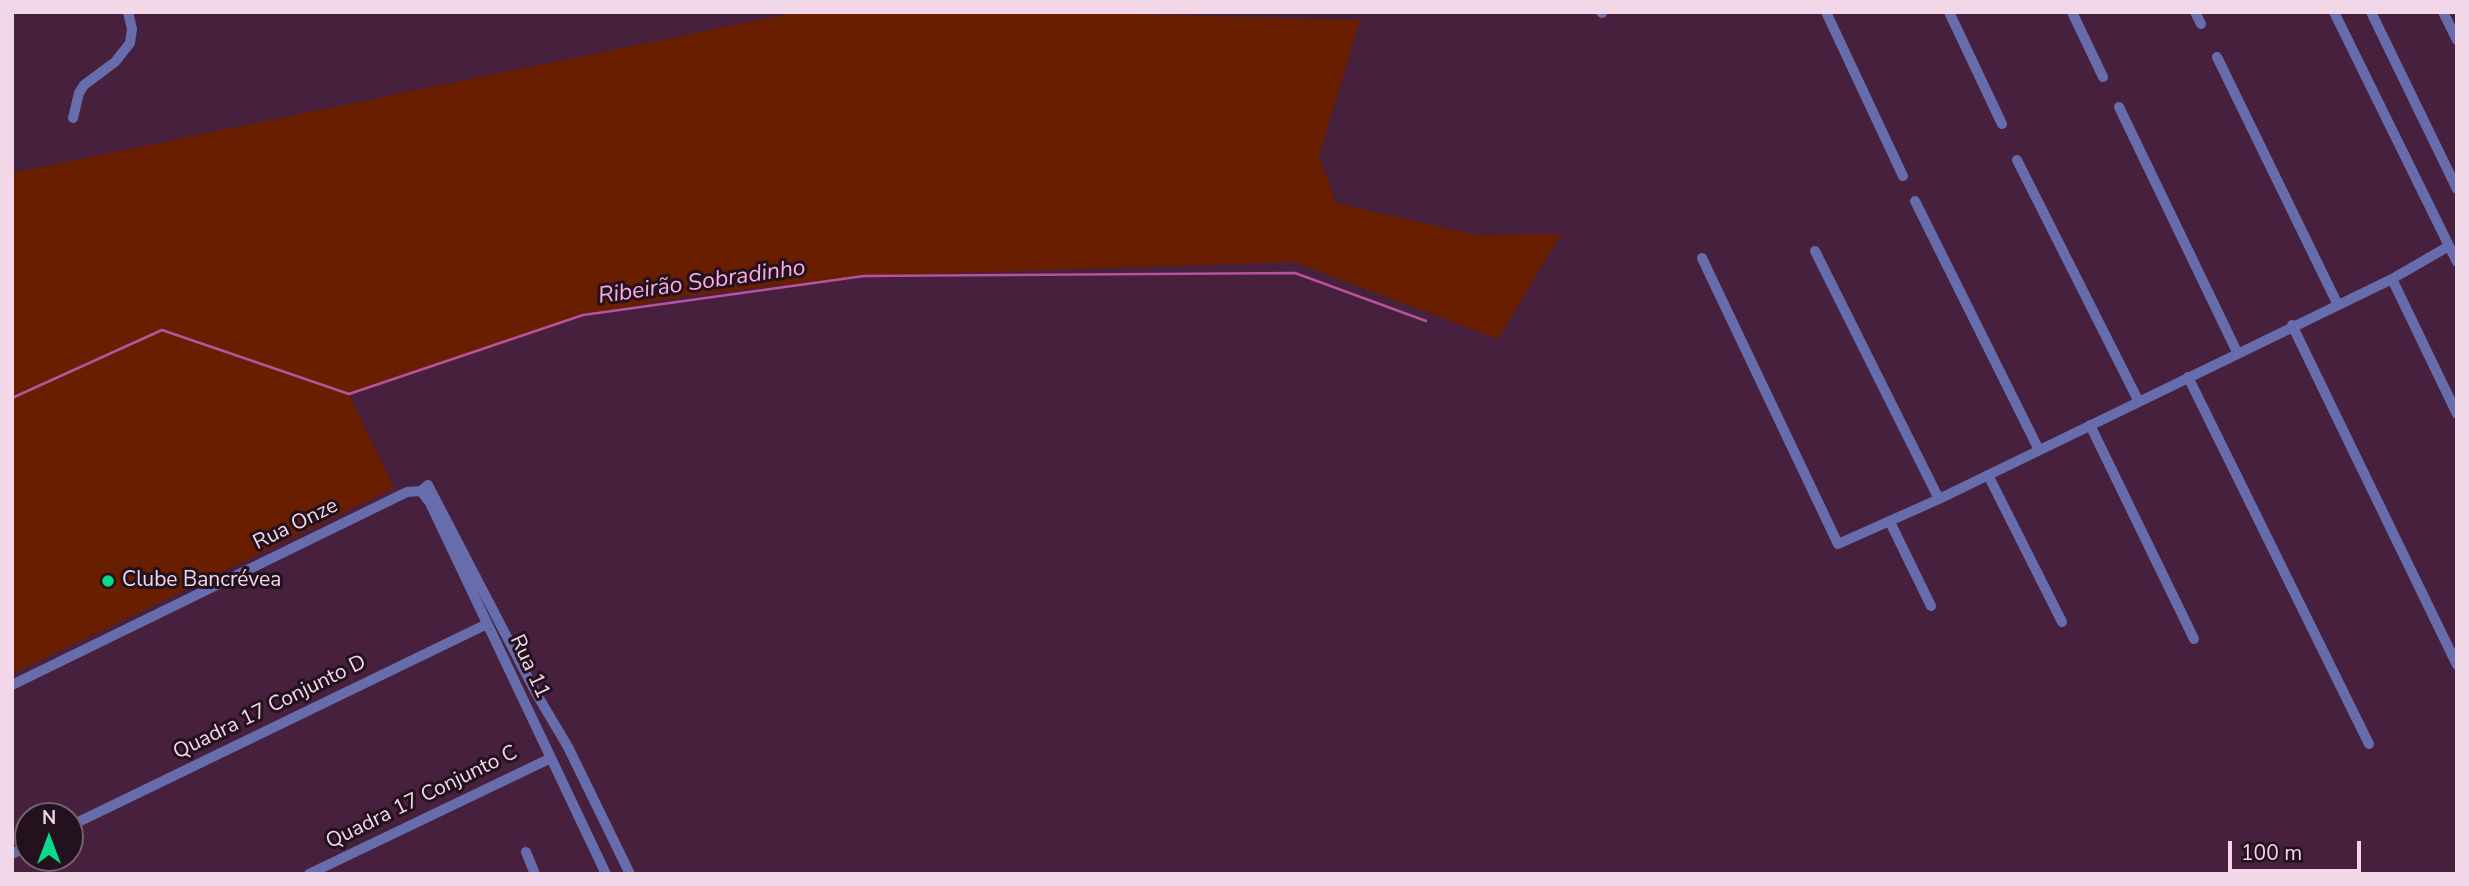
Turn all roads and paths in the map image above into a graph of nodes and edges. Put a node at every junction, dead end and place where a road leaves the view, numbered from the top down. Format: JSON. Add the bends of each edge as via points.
{"nodes":[{"id":1,"x":128,"y":12,"type":"edge"},
{"id":2,"x":1826,"y":12,"type":"edge"},
{"id":3,"x":1949,"y":12,"type":"edge"},
{"id":4,"x":2072,"y":12,"type":"edge"},
{"id":5,"x":2195,"y":12,"type":"edge"},
{"id":6,"x":2334,"y":12,"type":"edge"},
{"id":7,"x":2371,"y":12,"type":"edge"},
{"id":8,"x":2443,"y":12,"type":"edge"},
{"id":9,"x":2201,"y":24,"type":"dead end"},
{"id":10,"x":2457,"y":40,"type":"edge"},
{"id":11,"x":2217,"y":57,"type":"dead end"},
{"id":12,"x":2103,"y":77,"type":"dead end"},
{"id":13,"x":2119,"y":107,"type":"dead end"},
{"id":14,"x":73,"y":118,"type":"dead end"},
{"id":15,"x":2002,"y":124,"type":"dead end"},
{"id":16,"x":2017,"y":160,"type":"dead end"},
{"id":17,"x":1903,"y":176,"type":"dead end"},
{"id":18,"x":2457,"y":189,"type":"edge"},
{"id":19,"x":1915,"y":201,"type":"dead end"},
{"id":20,"x":2449,"y":246,"type":"junction"},
{"id":21,"x":1815,"y":251,"type":"dead end"},
{"id":22,"x":1702,"y":258,"type":"dead end"},
{"id":23,"x":2457,"y":262,"type":"edge"},
{"id":24,"x":2392,"y":279,"type":"junction"},
{"id":25,"x":2337,"y":303,"type":"junction"},
{"id":26,"x":2292,"y":325,"type":"junction"},
{"id":27,"x":2237,"y":352,"type":"junction"},
{"id":28,"x":2188,"y":377,"type":"junction"},
{"id":29,"x":2138,"y":400,"type":"junction"},
{"id":30,"x":2457,"y":414,"type":"edge"},
{"id":31,"x":2090,"y":425,"type":"junction"},
{"id":32,"x":2038,"y":448,"type":"junction"},
{"id":33,"x":1988,"y":475,"type":"junction"},
{"id":34,"x":421,"y":491,"type":"junction"},
{"id":35,"x":1939,"y":499,"type":"junction"},
{"id":36,"x":1890,"y":522,"type":"junction"},
{"id":37,"x":1931,"y":606,"type":"dead end"},
{"id":38,"x":2062,"y":622,"type":"dead end"},
{"id":39,"x":487,"y":624,"type":"junction"},
{"id":40,"x":2194,"y":639,"type":"dead end"},
{"id":41,"x":2457,"y":665,"type":"edge"},
{"id":42,"x":12,"y":685,"type":"edge"},
{"id":43,"x":2369,"y":744,"type":"dead end"},
{"id":44,"x":551,"y":758,"type":"junction"},
{"id":45,"x":84,"y":819,"type":"edge"},
{"id":46,"x":526,"y":852,"type":"dead end"},
{"id":47,"x":309,"y":874,"type":"edge"},
{"id":48,"x":535,"y":874,"type":"edge"},
{"id":49,"x":606,"y":874,"type":"edge"},
{"id":50,"x":630,"y":874,"type":"edge"}],
"edges":[{"from":1,"to":14,"type":"street","via":[[130,43],[115,62],[84,85]]},
{"from":2,"to":17,"type":"street"},
{"from":3,"to":15,"type":"street"},
{"from":4,"to":12,"type":"street"},
{"from":5,"to":9,"type":"street"},
{"from":6,"to":20,"type":"street"},
{"from":7,"to":18,"type":"street"},
{"from":8,"to":10,"type":"street"},
{"from":11,"to":25,"type":"street"},
{"from":13,"to":27,"type":"street"},
{"from":16,"to":29,"type":"street"},
{"from":19,"to":32,"type":"street"},
{"from":20,"to":23,"type":"street"},
{"from":20,"to":24,"type":"street"},
{"from":21,"to":35,"type":"street"},
{"from":22,"to":36,"type":"street","via":[[1838,544]]},
{"from":24,"to":25,"type":"street"},
{"from":24,"to":30,"type":"street"},
{"from":25,"to":26,"type":"street"},
{"from":26,"to":27,"type":"street"},
{"from":26,"to":41,"type":"street"},
{"from":27,"to":28,"type":"street"},
{"from":28,"to":29,"type":"street"},
{"from":28,"to":43,"type":"street"},
{"from":29,"to":31,"type":"street"},
{"from":31,"to":32,"type":"street"},
{"from":31,"to":40,"type":"street"},
{"from":32,"to":33,"type":"street"},
{"from":33,"to":35,"type":"street"},
{"from":33,"to":38,"type":"street"},
{"from":34,"to":39,"type":"street","name":"Rua 11"},
{"from":34,"to":42,"type":"street","name":"Rua Onze","via":[[407,492]]},
{"from":34,"to":50,"type":"street","via":[[428,485],[568,747]]},
{"from":35,"to":36,"type":"street"},
{"from":36,"to":37,"type":"street"},
{"from":39,"to":44,"type":"street","name":"Rua 11"},
{"from":39,"to":45,"type":"street","name":"Quadra 17 Conjunto D"},
{"from":44,"to":47,"type":"street","name":"Quadra 17 Conjunto C"},
{"from":44,"to":49,"type":"street","name":"Rua 11"},
{"from":46,"to":48,"type":"street"}]}
